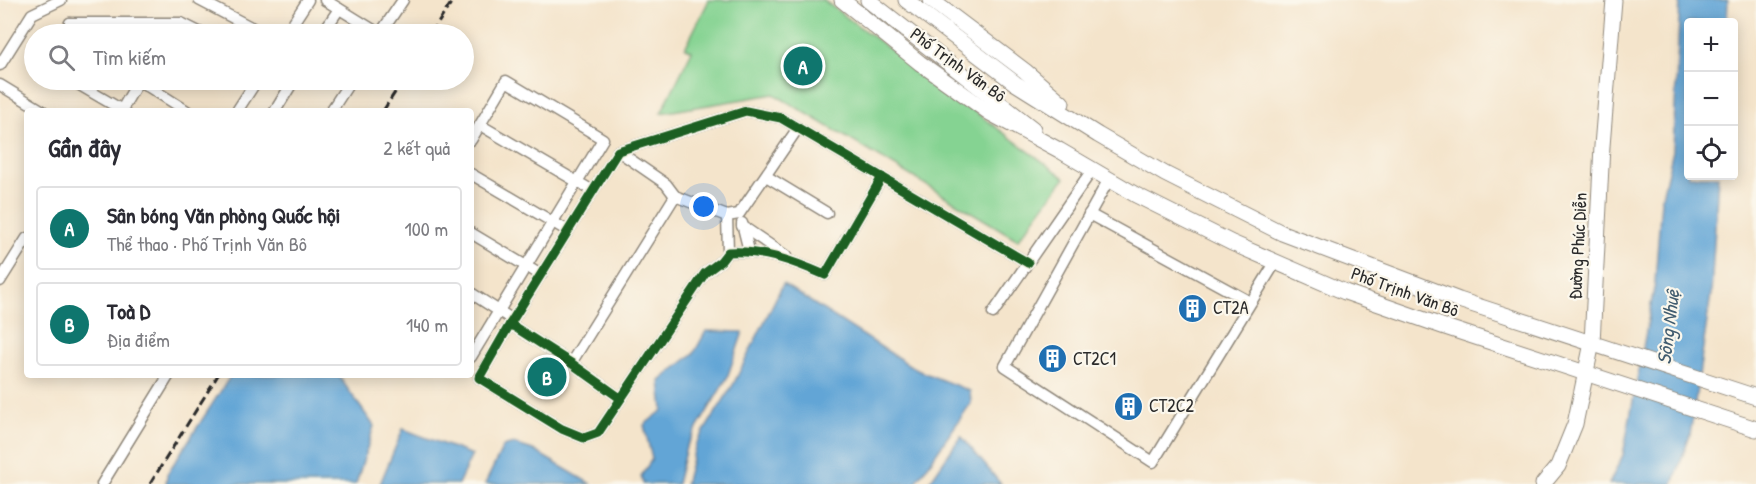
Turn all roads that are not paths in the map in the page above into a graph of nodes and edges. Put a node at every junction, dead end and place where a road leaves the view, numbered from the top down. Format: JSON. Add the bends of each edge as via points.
{"nodes":[{"id":1,"x":61,"y":0,"type":"edge"},
{"id":2,"x":199,"y":0,"type":"edge"},
{"id":3,"x":308,"y":0,"type":"edge"},
{"id":4,"x":325,"y":0,"type":"edge"},
{"id":5,"x":403,"y":0,"type":"edge"},
{"id":6,"x":842,"y":0,"type":"edge"},
{"id":7,"x":868,"y":0,"type":"edge"},
{"id":8,"x":906,"y":0,"type":"edge"},
{"id":9,"x":931,"y":0,"type":"edge"},
{"id":10,"x":1614,"y":0,"type":"edge"},
{"id":11,"x":49,"y":3,"type":"edge"},
{"id":12,"x":339,"y":9,"type":"junction"},
{"id":13,"x":26,"y":24,"type":"edge"},
{"id":14,"x":70,"y":24,"type":"edge"},
{"id":15,"x":183,"y":24,"type":"edge"},
{"id":16,"x":245,"y":24,"type":"edge"},
{"id":17,"x":292,"y":24,"type":"edge"},
{"id":18,"x":329,"y":24,"type":"edge"},
{"id":19,"x":364,"y":24,"type":"edge"},
{"id":20,"x":387,"y":24,"type":"edge"},
{"id":21,"x":24,"y":27,"type":"edge"},
{"id":22,"x":0,"y":65,"type":"edge"},
{"id":23,"x":0,"y":85,"type":"edge"},
{"id":24,"x":87,"y":90,"type":"edge"},
{"id":25,"x":133,"y":90,"type":"edge"},
{"id":26,"x":154,"y":90,"type":"edge"},
{"id":27,"x":251,"y":90,"type":"edge"},
{"id":28,"x":288,"y":90,"type":"edge"},
{"id":29,"x":345,"y":90,"type":"edge"},
{"id":30,"x":37,"y":108,"type":"edge"},
{"id":31,"x":117,"y":108,"type":"edge"},
{"id":32,"x":124,"y":108,"type":"edge"},
{"id":33,"x":182,"y":108,"type":"edge"},
{"id":34,"x":239,"y":108,"type":"edge"},
{"id":35,"x":277,"y":108,"type":"edge"},
{"id":36,"x":333,"y":108,"type":"edge"},
{"id":37,"x":480,"y":125,"type":"junction"},
{"id":38,"x":798,"y":128,"type":"junction"},
{"id":39,"x":474,"y":135,"type":"edge"},
{"id":40,"x":1098,"y":135,"type":"junction"},
{"id":41,"x":1059,"y":150,"type":"junction"},
{"id":42,"x":618,"y":151,"type":"junction"},
{"id":43,"x":1092,"y":170,"type":"junction"},
{"id":44,"x":474,"y":176,"type":"edge"},
{"id":45,"x":766,"y":176,"type":"junction"},
{"id":46,"x":882,"y":177,"type":"junction"},
{"id":47,"x":1109,"y":179,"type":"junction"},
{"id":48,"x":578,"y":181,"type":"junction"},
{"id":49,"x":593,"y":191,"type":"junction"},
{"id":50,"x":675,"y":196,"type":"junction"},
{"id":51,"x":827,"y":213,"type":"dead end"},
{"id":52,"x":739,"y":214,"type":"junction"},
{"id":53,"x":1089,"y":214,"type":"junction"},
{"id":54,"x":727,"y":216,"type":"junction"},
{"id":55,"x":553,"y":222,"type":"junction"},
{"id":56,"x":742,"y":226,"type":"junction"},
{"id":57,"x":568,"y":231,"type":"junction"},
{"id":58,"x":474,"y":234,"type":"edge"},
{"id":59,"x":24,"y":243,"type":"edge"},
{"id":60,"x":749,"y":251,"type":"junction"},
{"id":61,"x":728,"y":252,"type":"junction"},
{"id":62,"x":791,"y":260,"type":"junction"},
{"id":63,"x":1028,"y":263,"type":"junction"},
{"id":64,"x":1275,"y":263,"type":"junction"},
{"id":65,"x":527,"y":265,"type":"junction"},
{"id":66,"x":541,"y":275,"type":"junction"},
{"id":67,"x":0,"y":281,"type":"edge"},
{"id":68,"x":474,"y":295,"type":"edge"},
{"id":69,"x":1251,"y":302,"type":"junction"},
{"id":70,"x":499,"y":310,"type":"junction"},
{"id":71,"x":993,"y":313,"type":"dead end"},
{"id":72,"x":511,"y":322,"type":"junction"},
{"id":73,"x":1592,"y":343,"type":"junction"},
{"id":74,"x":474,"y":352,"type":"edge"},
{"id":75,"x":571,"y":363,"type":"junction"},
{"id":76,"x":1587,"y":372,"type":"junction"},
{"id":77,"x":167,"y":378,"type":"edge"},
{"id":78,"x":1756,"y":397,"type":"edge"},
{"id":79,"x":620,"y":398,"type":"junction"},
{"id":80,"x":1756,"y":429,"type":"edge"},
{"id":81,"x":102,"y":484,"type":"edge"},
{"id":82,"x":1543,"y":484,"type":"edge"}],
"edges":[{"from":1,"to":11,"type":"street"},
{"from":2,"to":16,"type":"street"},
{"from":3,"to":17,"type":"street"},
{"from":4,"to":12,"type":"street"},
{"from":5,"to":20,"type":"street"},
{"from":6,"to":41,"type":"main road","name":"Phố Trịnh Văn Bô","via":[[990,113]]},
{"from":7,"to":41,"type":"main road","name":"Phố Trịnh Văn Bô"},
{"from":8,"to":40,"type":"main road","name":"Phố Trịnh Văn Bô","via":[[1015,83]]},
{"from":9,"to":40,"type":"main road","name":"Phố Trịnh Văn Bô","via":[[1025,71]]},
{"from":10,"to":73,"type":"main road","name":"Đường Phúc Diễn"},
{"from":11,"to":13,"type":"street","via":[[32,14]]},
{"from":12,"to":18,"type":"street"},
{"from":12,"to":19,"type":"street"},
{"from":14,"to":15,"type":"street"},
{"from":21,"to":22,"type":"street"},
{"from":23,"to":30,"type":"street"},
{"from":24,"to":31,"type":"street"},
{"from":25,"to":32,"type":"street"},
{"from":26,"to":33,"type":"street"},
{"from":27,"to":34,"type":"street"},
{"from":28,"to":35,"type":"street"},
{"from":29,"to":36,"type":"street"},
{"from":37,"to":39,"type":"street"},
{"from":37,"to":48,"type":"street"},
{"from":37,"to":48,"type":"street","via":[[506,81],[603,139]]},
{"from":38,"to":42,"type":"street","via":[[781,118],[746,111]]},
{"from":38,"to":45,"type":"street"},
{"from":38,"to":46,"type":"street"},
{"from":40,"to":73,"type":"main road","name":"Phố Trịnh Văn Bô","via":[[1165,174],[1282,232],[1459,300]]},
{"from":41,"to":43,"type":"main road","name":"Phố Trịnh Văn Bô"},
{"from":42,"to":49,"type":"street"},
{"from":42,"to":50,"type":"street","via":[[666,184]]},
{"from":43,"to":47,"type":"main road","name":"Phố Trịnh Văn Bô"},
{"from":43,"to":63,"type":"street"},
{"from":44,"to":55,"type":"street"},
{"from":45,"to":51,"type":"street"},
{"from":45,"to":52,"type":"street"},
{"from":46,"to":62,"type":"street","via":[[825,275]]},
{"from":46,"to":63,"type":"street"},
{"from":47,"to":53,"type":"street"},
{"from":47,"to":64,"type":"main road","name":"Phố Trịnh Văn Bô"},
{"from":48,"to":49,"type":"street"},
{"from":48,"to":55,"type":"street"},
{"from":49,"to":57,"type":"street"},
{"from":50,"to":54,"type":"street"},
{"from":50,"to":75,"type":"street"},
{"from":52,"to":54,"type":"street"},
{"from":52,"to":56,"type":"street"},
{"from":53,"to":69,"type":"street"},
{"from":53,"to":69,"type":"street","via":[[1005,366],[1153,462]]},
{"from":54,"to":61,"type":"street"},
{"from":55,"to":57,"type":"street"},
{"from":55,"to":65,"type":"street"},
{"from":56,"to":60,"type":"street"},
{"from":56,"to":62,"type":"street"},
{"from":57,"to":66,"type":"street"},
{"from":58,"to":65,"type":"street"},
{"from":59,"to":67,"type":"street"},
{"from":60,"to":61,"type":"street"},
{"from":60,"to":62,"type":"street"},
{"from":61,"to":79,"type":"street","via":[[705,273]]},
{"from":63,"to":71,"type":"street"},
{"from":64,"to":69,"type":"street"},
{"from":64,"to":76,"type":"main road","name":"Phố Trịnh Văn Bô","via":[[1442,326]]},
{"from":65,"to":66,"type":"street"},
{"from":65,"to":70,"type":"street"},
{"from":66,"to":72,"type":"street"},
{"from":68,"to":70,"type":"street"},
{"from":70,"to":72,"type":"street"},
{"from":70,"to":74,"type":"street"},
{"from":72,"to":75,"type":"street"},
{"from":72,"to":79,"type":"street","via":[[479,378],[562,429],[584,438],[598,433]]},
{"from":73,"to":76,"type":"main road","name":"Đường Phúc Diễn"},
{"from":73,"to":78,"type":"main road","name":"Phố Trịnh Văn Bô"},
{"from":75,"to":79,"type":"street"},
{"from":76,"to":80,"type":"main road","name":"Phố Trịnh Văn Bô"},
{"from":76,"to":82,"type":"main road","name":"Đường Phúc Diễn","via":[[1575,424],[1558,466]]},
{"from":77,"to":81,"type":"street"}]}
